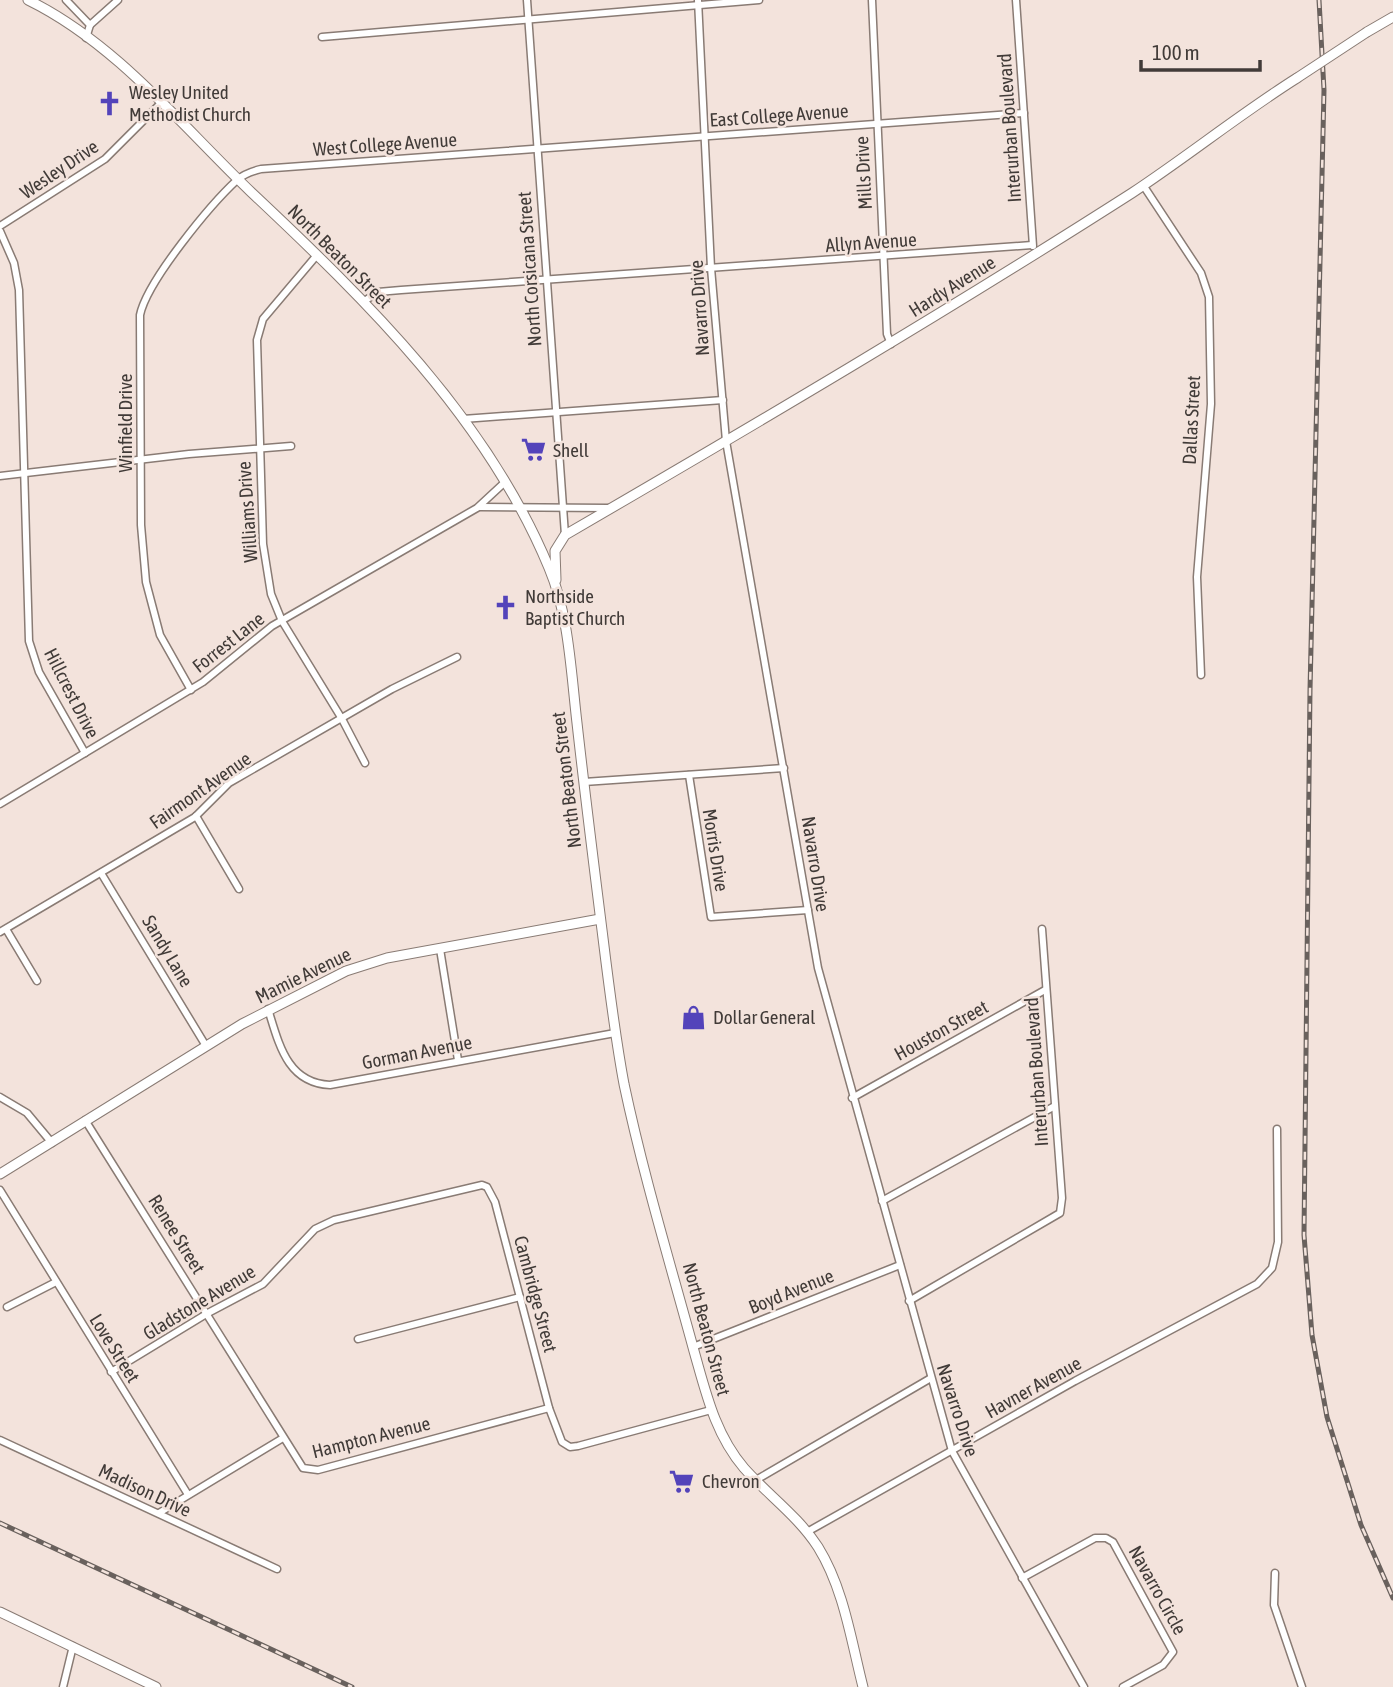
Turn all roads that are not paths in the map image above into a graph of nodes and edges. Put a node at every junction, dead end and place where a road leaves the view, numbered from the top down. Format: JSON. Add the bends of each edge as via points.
{"nodes":[{"id":1,"x":28,"y":0,"type":"edge"},
{"id":2,"x":66,"y":0,"type":"edge"},
{"id":3,"x":118,"y":0,"type":"edge"},
{"id":4,"x":527,"y":0,"type":"edge"},
{"id":5,"x":760,"y":0,"type":"edge"},
{"id":6,"x":872,"y":0,"type":"edge"},
{"id":7,"x":1016,"y":0,"type":"edge"},
{"id":8,"x":698,"y":2,"type":"edge"},
{"id":9,"x":528,"y":17,"type":"junction"},
{"id":10,"x":1393,"y":17,"type":"edge"},
{"id":11,"x":90,"y":25,"type":"junction"},
{"id":12,"x":322,"y":37,"type":"dead end"},
{"id":13,"x":86,"y":38,"type":"junction"},
{"id":14,"x":161,"y":103,"type":"junction"},
{"id":15,"x":1024,"y":113,"type":"junction"},
{"id":16,"x":877,"y":124,"type":"junction"},
{"id":17,"x":707,"y":136,"type":"junction"},
{"id":18,"x":537,"y":149,"type":"junction"},
{"id":19,"x":238,"y":180,"type":"junction"},
{"id":20,"x":1143,"y":185,"type":"junction"},
{"id":21,"x":0,"y":229,"type":"edge"},
{"id":22,"x":1035,"y":249,"type":"junction"},
{"id":23,"x":317,"y":254,"type":"junction"},
{"id":24,"x":883,"y":257,"type":"junction"},
{"id":25,"x":711,"y":268,"type":"junction"},
{"id":26,"x":545,"y":281,"type":"junction"},
{"id":27,"x":363,"y":302,"type":"junction"},
{"id":28,"x":891,"y":344,"type":"junction"},
{"id":29,"x":723,"y":400,"type":"junction"},
{"id":30,"x":554,"y":412,"type":"junction"},
{"id":31,"x":461,"y":419,"type":"junction"},
{"id":32,"x":726,"y":441,"type":"junction"},
{"id":33,"x":291,"y":446,"type":"dead end"},
{"id":34,"x":259,"y":448,"type":"junction"},
{"id":35,"x":140,"y":460,"type":"junction"},
{"id":36,"x":22,"y":475,"type":"junction"},
{"id":37,"x":0,"y":477,"type":"edge"},
{"id":38,"x":504,"y":482,"type":"junction"},
{"id":39,"x":517,"y":505,"type":"junction"},
{"id":40,"x":477,"y":508,"type":"junction"},
{"id":41,"x":562,"y":508,"type":"junction"},
{"id":42,"x":610,"y":508,"type":"junction"},
{"id":43,"x":565,"y":535,"type":"junction"},
{"id":44,"x":557,"y":589,"type":"junction"},
{"id":45,"x":282,"y":621,"type":"junction"},
{"id":46,"x":457,"y":657,"type":"dead end"},
{"id":47,"x":1201,"y":674,"type":"dead end"},
{"id":48,"x":191,"y":690,"type":"junction"},
{"id":49,"x":342,"y":719,"type":"junction"},
{"id":50,"x":85,"y":753,"type":"junction"},
{"id":51,"x":365,"y":763,"type":"dead end"},
{"id":52,"x":784,"y":768,"type":"junction"},
{"id":53,"x":689,"y":775,"type":"junction"},
{"id":54,"x":584,"y":782,"type":"junction"},
{"id":55,"x":0,"y":804,"type":"edge"},
{"id":56,"x":197,"y":816,"type":"junction"},
{"id":57,"x":101,"y":873,"type":"junction"},
{"id":58,"x":239,"y":889,"type":"dead end"},
{"id":59,"x":808,"y":910,"type":"junction"},
{"id":60,"x":600,"y":919,"type":"junction"},
{"id":61,"x":1042,"y":929,"type":"dead end"},
{"id":62,"x":3,"y":930,"type":"edge"},
{"id":63,"x":440,"y":949,"type":"junction"},
{"id":64,"x":37,"y":981,"type":"dead end"},
{"id":65,"x":1045,"y":990,"type":"junction"},
{"id":66,"x":268,"y":1009,"type":"junction"},
{"id":67,"x":615,"y":1033,"type":"junction"},
{"id":68,"x":206,"y":1046,"type":"junction"},
{"id":69,"x":458,"y":1060,"type":"junction"},
{"id":70,"x":0,"y":1097,"type":"edge"},
{"id":71,"x":852,"y":1098,"type":"junction"},
{"id":72,"x":1053,"y":1107,"type":"junction"},
{"id":73,"x":85,"y":1121,"type":"junction"},
{"id":74,"x":1277,"y":1129,"type":"dead end"},
{"id":75,"x":52,"y":1143,"type":"junction"},
{"id":76,"x":0,"y":1174,"type":"edge"},
{"id":77,"x":0,"y":1190,"type":"edge"},
{"id":78,"x":489,"y":1190,"type":"joint"},
{"id":79,"x":882,"y":1201,"type":"junction"},
{"id":80,"x":900,"y":1265,"type":"junction"},
{"id":81,"x":55,"y":1282,"type":"junction"},
{"id":82,"x":520,"y":1297,"type":"junction"},
{"id":83,"x":909,"y":1301,"type":"junction"},
{"id":84,"x":7,"y":1307,"type":"dead end"},
{"id":85,"x":208,"y":1313,"type":"junction"},
{"id":86,"x":358,"y":1339,"type":"dead end"},
{"id":87,"x":693,"y":1347,"type":"junction"},
{"id":88,"x":111,"y":1373,"type":"junction"},
{"id":89,"x":931,"y":1378,"type":"junction"},
{"id":90,"x":549,"y":1408,"type":"junction"},
{"id":91,"x":711,"y":1410,"type":"junction"},
{"id":92,"x":283,"y":1438,"type":"junction"},
{"id":93,"x":0,"y":1440,"type":"edge"},
{"id":94,"x":952,"y":1451,"type":"junction"},
{"id":95,"x":757,"y":1480,"type":"junction"},
{"id":96,"x":187,"y":1493,"type":"junction"},
{"id":97,"x":159,"y":1513,"type":"junction"},
{"id":98,"x":807,"y":1532,"type":"junction"},
{"id":99,"x":276,"y":1569,"type":"dead end"},
{"id":100,"x":1275,"y":1573,"type":"dead end"},
{"id":101,"x":1022,"y":1578,"type":"junction"},
{"id":102,"x":0,"y":1612,"type":"edge"},
{"id":103,"x":73,"y":1646,"type":"junction"},
{"id":104,"x":64,"y":1687,"type":"edge"},
{"id":105,"x":156,"y":1687,"type":"edge"},
{"id":106,"x":863,"y":1687,"type":"edge"},
{"id":107,"x":1084,"y":1687,"type":"edge"},
{"id":108,"x":1123,"y":1687,"type":"edge"},
{"id":109,"x":1302,"y":1687,"type":"edge"}],
"edges":[{"from":1,"to":13,"type":"main road","name":"North Beaton Street"},
{"from":2,"to":11,"type":"street"},
{"from":3,"to":11,"type":"street"},
{"from":4,"to":9,"type":"street","name":"North Corsicana Street"},
{"from":5,"to":8,"type":"street"},
{"from":6,"to":16,"type":"street","name":"Mills Drive"},
{"from":7,"to":15,"type":"street","name":"Interurban Boulevard"},
{"from":8,"to":9,"type":"street"},
{"from":8,"to":17,"type":"street","name":"Navarro Drive"},
{"from":9,"to":12,"type":"street"},
{"from":9,"to":18,"type":"street","name":"North Corsicana Street"},
{"from":10,"to":20,"type":"main road","name":"Hardy Avenue","bridge":true},
{"from":11,"to":13,"type":"street"},
{"from":13,"to":14,"type":"main road","name":"North Beaton Street"},
{"from":14,"to":19,"type":"main road","name":"North Beaton Street"},
{"from":14,"to":21,"type":"street","name":"Wesley Drive","via":[[105,159]]},
{"from":15,"to":16,"type":"street","name":"East College Avenue"},
{"from":15,"to":22,"type":"street","name":"Interurban Boulevard"},
{"from":16,"to":17,"type":"street","name":"East College Avenue"},
{"from":16,"to":24,"type":"street","name":"Mills Drive"},
{"from":17,"to":18,"type":"street","name":"East College Avenue"},
{"from":17,"to":25,"type":"street","name":"Navarro Drive"},
{"from":18,"to":19,"type":"street","name":"West College Avenue","via":[[261,169]]},
{"from":18,"to":26,"type":"street","name":"North Corsicana Street"},
{"from":19,"to":23,"type":"main road","name":"North Beaton Street"},
{"from":19,"to":35,"type":"street","name":"Winfield Drive","via":[[173,254],[142,304]]},
{"from":20,"to":22,"type":"main road","name":"Hardy Avenue"},
{"from":20,"to":47,"type":"street","name":"Dallas Street","via":[[1201,273],[1209,297],[1210,404],[1197,577]]},
{"from":21,"to":36,"type":"street","name":"Hillcrest Drive","via":[[18,275]]},
{"from":22,"to":24,"type":"street","name":"Allyn Avenue"},
{"from":22,"to":28,"type":"main road","name":"Hardy Avenue"},
{"from":23,"to":27,"type":"main road","name":"North Beaton Street"},
{"from":23,"to":34,"type":"street","name":"Williams Drive","via":[[259,330]]},
{"from":24,"to":25,"type":"street","name":"Allyn Avenue"},
{"from":24,"to":28,"type":"street","name":"Mills Drive"},
{"from":25,"to":26,"type":"street","name":"Allyn Avenue"},
{"from":25,"to":29,"type":"street","name":"Navarro Drive"},
{"from":26,"to":27,"type":"street","name":"Allyn Avenue","via":[[377,292]]},
{"from":26,"to":30,"type":"street","name":"North Corsicana Street"},
{"from":27,"to":31,"type":"main road","name":"North Beaton Street","via":[[433,379]]},
{"from":28,"to":32,"type":"main road","name":"Hardy Avenue"},
{"from":29,"to":30,"type":"street"},
{"from":29,"to":32,"type":"street","name":"Navarro Drive"},
{"from":30,"to":31,"type":"street"},
{"from":30,"to":41,"type":"street","name":"North Corsicana Street"},
{"from":31,"to":38,"type":"main road","name":"North Beaton Street"},
{"from":32,"to":42,"type":"main road","name":"Hardy Avenue"},
{"from":32,"to":52,"type":"street","name":"Navarro Drive"},
{"from":33,"to":34,"type":"street"},
{"from":34,"to":35,"type":"street"},
{"from":34,"to":45,"type":"street","name":"Williams Drive","via":[[266,568]]},
{"from":35,"to":36,"type":"street"},
{"from":35,"to":48,"type":"street","name":"Winfield Drive","via":[[141,525],[150,604],[160,635]]},
{"from":36,"to":37,"type":"street"},
{"from":36,"to":50,"type":"street","name":"Hillcrest Drive","via":[[29,641],[39,672]]},
{"from":38,"to":39,"type":"main road","name":"North Beaton Street"},
{"from":38,"to":40,"type":"street","name":"Forrest Lane"},
{"from":39,"to":40,"type":"street","name":"Forrest Lane"},
{"from":39,"to":41,"type":"street","name":"Forrest Lane"},
{"from":39,"to":44,"type":"main road","name":"North Beaton Street"},
{"from":40,"to":45,"type":"street","name":"Forrest Lane"},
{"from":41,"to":42,"type":"street","name":"Forrest Lane"},
{"from":41,"to":43,"type":"street","name":"North Corsicana Street"},
{"from":42,"to":43,"type":"main road","name":"Hardy Avenue"},
{"from":43,"to":44,"type":"main road","via":[[555,551]]},
{"from":44,"to":54,"type":"main road","name":"North Beaton Street"},
{"from":45,"to":48,"type":"street","name":"Forrest Lane"},
{"from":45,"to":49,"type":"street","name":"Williams Drive"},
{"from":46,"to":49,"type":"street","name":"Fairmont Avenue"},
{"from":48,"to":50,"type":"street","name":"Forrest Lane"},
{"from":49,"to":51,"type":"street","name":"Williams Drive"},
{"from":49,"to":56,"type":"street","name":"Fairmont Avenue","via":[[229,783]]},
{"from":50,"to":55,"type":"street","name":"Forrest Lane"},
{"from":52,"to":53,"type":"street"},
{"from":52,"to":59,"type":"street","name":"Navarro Drive"},
{"from":53,"to":54,"type":"street"},
{"from":53,"to":59,"type":"street","name":"Morris Drive","via":[[711,917]]},
{"from":54,"to":60,"type":"main road","name":"North Beaton Street"},
{"from":56,"to":57,"type":"street","name":"Fairmont Avenue"},
{"from":56,"to":58,"type":"street"},
{"from":57,"to":62,"type":"street","name":"Fairmont Avenue"},
{"from":57,"to":68,"type":"street","name":"Sandy Lane"},
{"from":59,"to":71,"type":"street","name":"Navarro Drive"},
{"from":60,"to":63,"type":"main road","name":"Mamie Avenue"},
{"from":60,"to":67,"type":"main road","name":"North Beaton Street"},
{"from":61,"to":65,"type":"street","name":"Interurban Boulevard"},
{"from":62,"to":64,"type":"street"},
{"from":63,"to":66,"type":"main road","name":"Mamie Avenue","via":[[364,964]]},
{"from":63,"to":69,"type":"street"},
{"from":65,"to":71,"type":"street","name":"Houston Street"},
{"from":65,"to":72,"type":"street","name":"Interurban Boulevard"},
{"from":66,"to":68,"type":"main road","name":"Mamie Avenue"},
{"from":66,"to":69,"type":"street","name":"Gorman Avenue","via":[[282,1054],[295,1071],[315,1084],[331,1085]]},
{"from":67,"to":69,"type":"street","name":"Gorman Avenue"},
{"from":67,"to":87,"type":"main road","name":"North Beaton Street","via":[[643,1164]]},
{"from":68,"to":73,"type":"main road","name":"Mamie Avenue"},
{"from":70,"to":75,"type":"street","via":[[27,1113]]},
{"from":71,"to":79,"type":"street","name":"Navarro Drive"},
{"from":72,"to":79,"type":"street"},
{"from":72,"to":83,"type":"street","name":"Interurban Boulevard","via":[[1060,1213]]},
{"from":73,"to":75,"type":"main road","name":"Mamie Avenue"},
{"from":73,"to":85,"type":"street","name":"Renee Street"},
{"from":74,"to":94,"type":"street","name":"Havner Avenue","via":[[1278,1242],[1272,1268],[1257,1284]]},
{"from":75,"to":76,"type":"main road","name":"Mamie Avenue"},
{"from":77,"to":81,"type":"street","name":"Love Street"},
{"from":78,"to":82,"type":"street","name":"Cambridge Street"},
{"from":78,"to":85,"type":"street","name":"Gladstone Avenue","via":[[475,1185],[315,1228],[263,1284]]},
{"from":79,"to":80,"type":"street","name":"Navarro Drive"},
{"from":80,"to":83,"type":"street","name":"Navarro Drive"},
{"from":80,"to":87,"type":"street","name":"Boyd Avenue"},
{"from":81,"to":84,"type":"street"},
{"from":81,"to":88,"type":"street","name":"Love Street"},
{"from":82,"to":86,"type":"street"},
{"from":82,"to":90,"type":"street","name":"Cambridge Street"},
{"from":83,"to":89,"type":"street","name":"Navarro Drive"},
{"from":85,"to":88,"type":"street","name":"Gladstone Avenue"},
{"from":85,"to":92,"type":"street","name":"Renee Street"},
{"from":87,"to":91,"type":"main road","name":"North Beaton Street"},
{"from":88,"to":96,"type":"street","name":"Love Street"},
{"from":89,"to":94,"type":"street","name":"Navarro Drive"},
{"from":89,"to":95,"type":"street"},
{"from":90,"to":91,"type":"street","name":"Cambridge Street","via":[[558,1437],[570,1447]]},
{"from":90,"to":92,"type":"street","name":"Hampton Avenue","via":[[318,1470],[303,1468]]},
{"from":91,"to":95,"type":"main road","name":"North Beaton Street","via":[[732,1451]]},
{"from":92,"to":96,"type":"street","name":"Hampton Avenue"},
{"from":93,"to":97,"type":"street","name":"Madison Drive"},
{"from":94,"to":98,"type":"street","name":"Havner Avenue"},
{"from":94,"to":101,"type":"street","name":"Navarro Drive"},
{"from":95,"to":98,"type":"main road","name":"North Beaton Street"},
{"from":96,"to":97,"type":"street"},
{"from":97,"to":99,"type":"street","name":"Madison Drive"},
{"from":98,"to":106,"type":"main road","name":"North Beaton Street","via":[[835,1581]]},
{"from":100,"to":109,"type":"street","via":[[1274,1605]]},
{"from":101,"to":107,"type":"street","name":"Navarro Drive"},
{"from":101,"to":108,"type":"street","name":"Navarro Circle","via":[[1095,1538],[1113,1542],[1173,1652],[1163,1665]]},
{"from":102,"to":103,"type":"main road"},
{"from":103,"to":104,"type":"street"},
{"from":103,"to":105,"type":"main road"}]}
